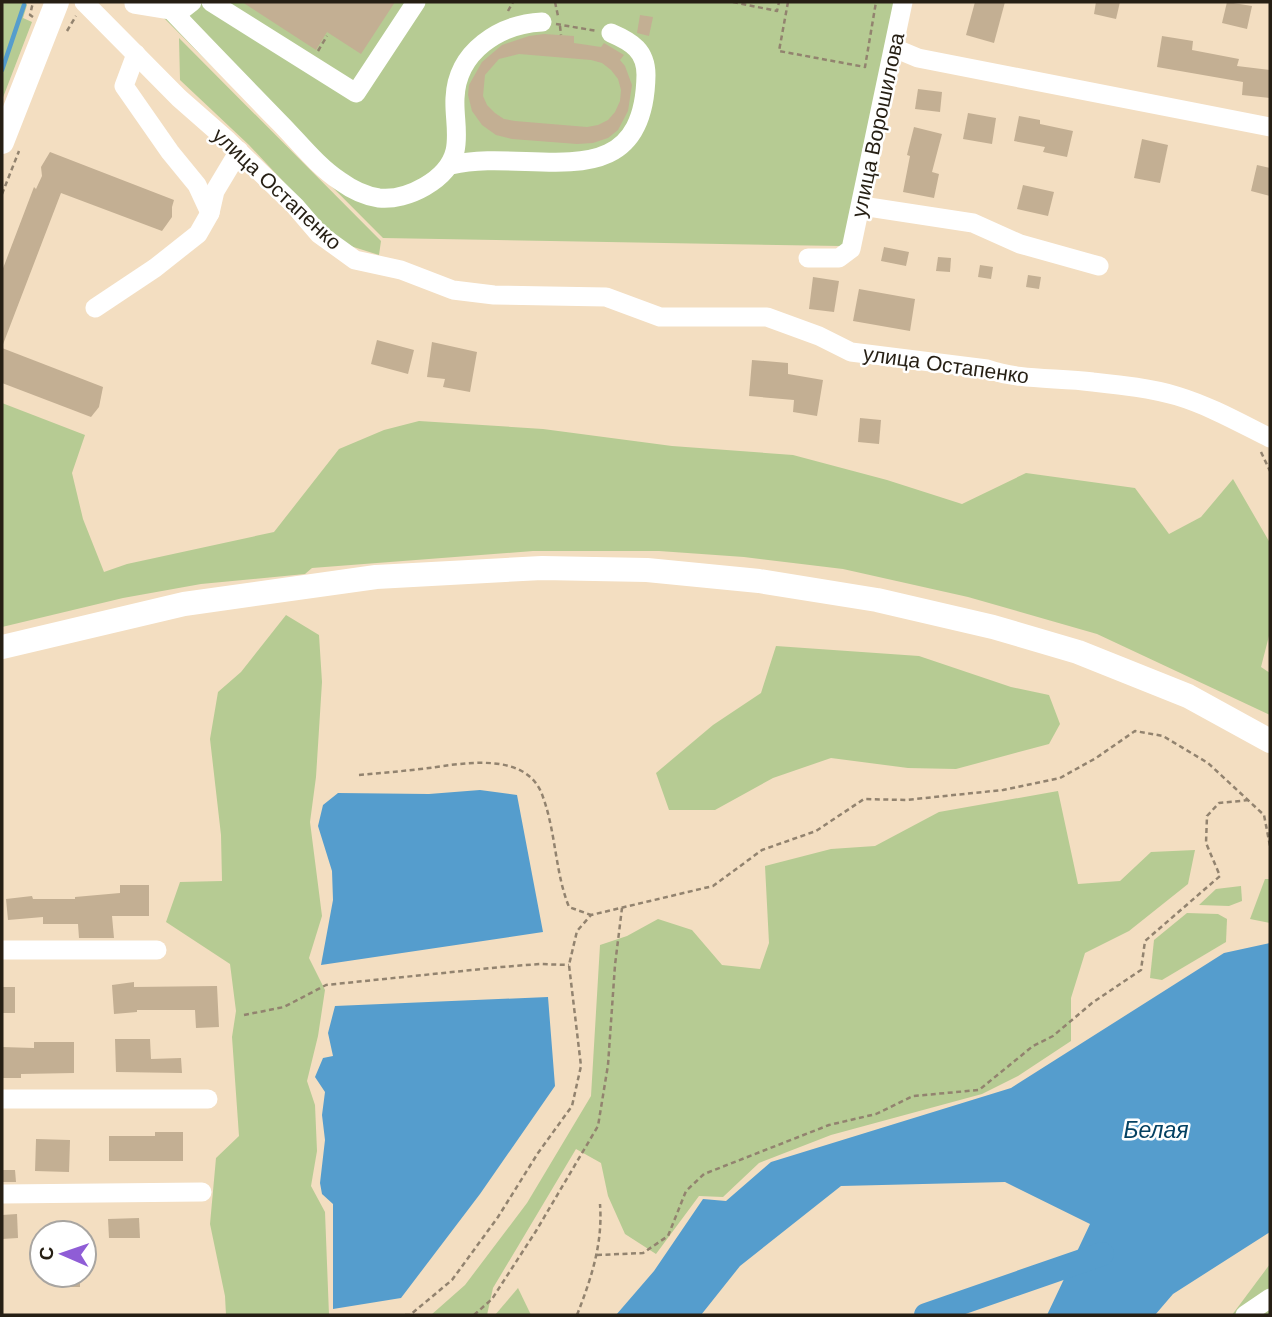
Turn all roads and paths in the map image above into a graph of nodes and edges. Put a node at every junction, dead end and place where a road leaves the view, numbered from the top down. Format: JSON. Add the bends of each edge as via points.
{"nodes":[{"id":1,"x":57,"y":2,"type":"edge"},
{"id":2,"x":85,"y":2,"type":"edge"},
{"id":3,"x":192,"y":2,"type":"edge"},
{"id":4,"x":211,"y":2,"type":"edge"},
{"id":5,"x":416,"y":2,"type":"edge"},
{"id":6,"x":733,"y":2,"type":"edge"},
{"id":7,"x":779,"y":2,"type":"edge"},
{"id":8,"x":788,"y":2,"type":"edge"},
{"id":9,"x":876,"y":2,"type":"edge"},
{"id":10,"x":904,"y":2,"type":"edge"},
{"id":11,"x":135,"y":3,"type":"edge"},
{"id":12,"x":171,"y":10,"type":"junction"},
{"id":13,"x":101,"y":19,"type":"junction"},
{"id":14,"x":542,"y":22,"type":"joint"},
{"id":15,"x":611,"y":33,"type":"joint"},
{"id":16,"x":894,"y":48,"type":"junction"},
{"id":17,"x":136,"y":54,"type":"junction"},
{"id":18,"x":1270,"y":127,"type":"edge"},
{"id":19,"x":2,"y":142,"type":"edge"},
{"id":20,"x":239,"y":151,"type":"junction"},
{"id":21,"x":451,"y":165,"type":"junction"},
{"id":22,"x":862,"y":206,"type":"junction"},
{"id":23,"x":210,"y":213,"type":"junction"},
{"id":24,"x":808,"y":258,"type":"dead end"},
{"id":25,"x":1098,"y":266,"type":"dead end"},
{"id":26,"x":95,"y":307,"type":"dead end"},
{"id":27,"x":1270,"y":438,"type":"edge"},
{"id":28,"x":184,"y":604,"type":"junction"},
{"id":29,"x":2,"y":635,"type":"edge"},
{"id":30,"x":2,"y":647,"type":"edge"},
{"id":31,"x":2,"y":658,"type":"edge"},
{"id":32,"x":1270,"y":741,"type":"edge"},
{"id":33,"x":359,"y":775,"type":"dead end"},
{"id":34,"x":1250,"y":800,"type":"junction"},
{"id":35,"x":1270,"y":846,"type":"edge"},
{"id":36,"x":622,"y":908,"type":"junction"},
{"id":37,"x":591,"y":915,"type":"junction"},
{"id":38,"x":2,"y":950,"type":"edge"},
{"id":39,"x":157,"y":950,"type":"dead end"},
{"id":40,"x":569,"y":965,"type":"junction"},
{"id":41,"x":244,"y":1015,"type":"dead end"},
{"id":42,"x":2,"y":1099,"type":"edge"},
{"id":43,"x":208,"y":1099,"type":"dead end"},
{"id":44,"x":202,"y":1192,"type":"dead end"},
{"id":45,"x":2,"y":1195,"type":"edge"},
{"id":46,"x":600,"y":1204,"type":"dead end"},
{"id":47,"x":597,"y":1255,"type":"junction"},
{"id":48,"x":1270,"y":1298,"type":"edge"},
{"id":49,"x":405,"y":1315,"type":"edge"},
{"id":50,"x":474,"y":1315,"type":"edge"},
{"id":51,"x":577,"y":1315,"type":"edge"},
{"id":52,"x":1245,"y":1315,"type":"edge"}],
"edges":[{"from":1,"to":19,"type":"main road"},
{"from":2,"to":13,"type":"street","name":"улица Остапенко"},
{"from":3,"to":12,"type":"street"},
{"from":4,"to":5,"type":"street","via":[[356,93]]},
{"from":6,"to":7,"type":"path","via":[[778,11]]},
{"from":8,"to":9,"type":"path","via":[[779,51],[865,67]]},
{"from":10,"to":16,"type":"street","name":"улица Ворошилова"},
{"from":11,"to":12,"type":"street"},
{"from":11,"to":13,"type":"street"},
{"from":12,"to":21,"type":"street","via":[[321,165],[350,187],[379,198],[397,197],[433,181]]},
{"from":13,"to":17,"type":"street","name":"улица Остапенко"},
{"from":14,"to":15,"type":"path"},
{"from":14,"to":21,"type":"street","via":[[498,32],[467,61],[455,96],[457,139]]},
{"from":15,"to":21,"type":"street","via":[[636,46],[646,68],[639,121],[620,146],[578,162],[490,159]]},
{"from":16,"to":18,"type":"street","via":[[941,63]]},
{"from":16,"to":22,"type":"street","name":"улица Ворошилова"},
{"from":17,"to":20,"type":"street","name":"улица Остапенко"},
{"from":17,"to":23,"type":"street","via":[[124,86],[197,185]]},
{"from":20,"to":23,"type":"street","via":[[215,191]]},
{"from":20,"to":27,"type":"street","name":"улица Остапенко","via":[[319,234],[355,260],[453,289],[494,295],[606,297],[660,317],[767,317],[851,352],[1177,396]]},
{"from":22,"to":24,"type":"street","name":"улица Ворошилова","via":[[851,248],[839,258]]},
{"from":22,"to":25,"type":"street","via":[[974,223],[1020,244]]},
{"from":23,"to":26,"type":"street","via":[[198,234]]},
{"from":28,"to":29,"type":"main road","via":[[101,612]]},
{"from":28,"to":30,"type":"main road"},
{"from":28,"to":31,"type":"main road","via":[[103,632]]},
{"from":28,"to":32,"type":"main road","via":[[376,577],[542,568],[647,570],[759,581],[877,600],[1078,652],[1188,696]]},
{"from":33,"to":37,"type":"path","via":[[470,762],[505,764],[534,778],[543,794],[560,886],[569,907]]},
{"from":34,"to":35,"type":"path","via":[[1264,815]]},
{"from":34,"to":36,"type":"path","via":[[1208,763],[1163,736],[1135,731],[1060,778],[1003,790],[906,800],[864,799],[816,831],[762,850],[713,886]]},
{"from":34,"to":47,"type":"path","via":[[1219,803],[1207,816],[1206,842],[1220,876],[1145,941],[1141,970],[1106,992],[1054,1036],[1033,1045],[979,1090],[913,1096],[876,1114],[828,1125],[704,1174],[686,1191],[668,1236],[643,1253]]},
{"from":36,"to":37,"type":"path"},
{"from":36,"to":50,"type":"path","via":[[598,1126],[492,1299]]},
{"from":37,"to":40,"type":"path","via":[[577,931]]},
{"from":38,"to":39,"type":"street"},
{"from":40,"to":41,"type":"path","via":[[326,985],[284,1007]]},
{"from":40,"to":49,"type":"path","via":[[581,1066],[572,1106],[452,1280]]},
{"from":42,"to":43,"type":"street"},
{"from":44,"to":45,"type":"street"},
{"from":46,"to":47,"type":"path"},
{"from":47,"to":51,"type":"path"},
{"from":48,"to":52,"type":"street"}]}
